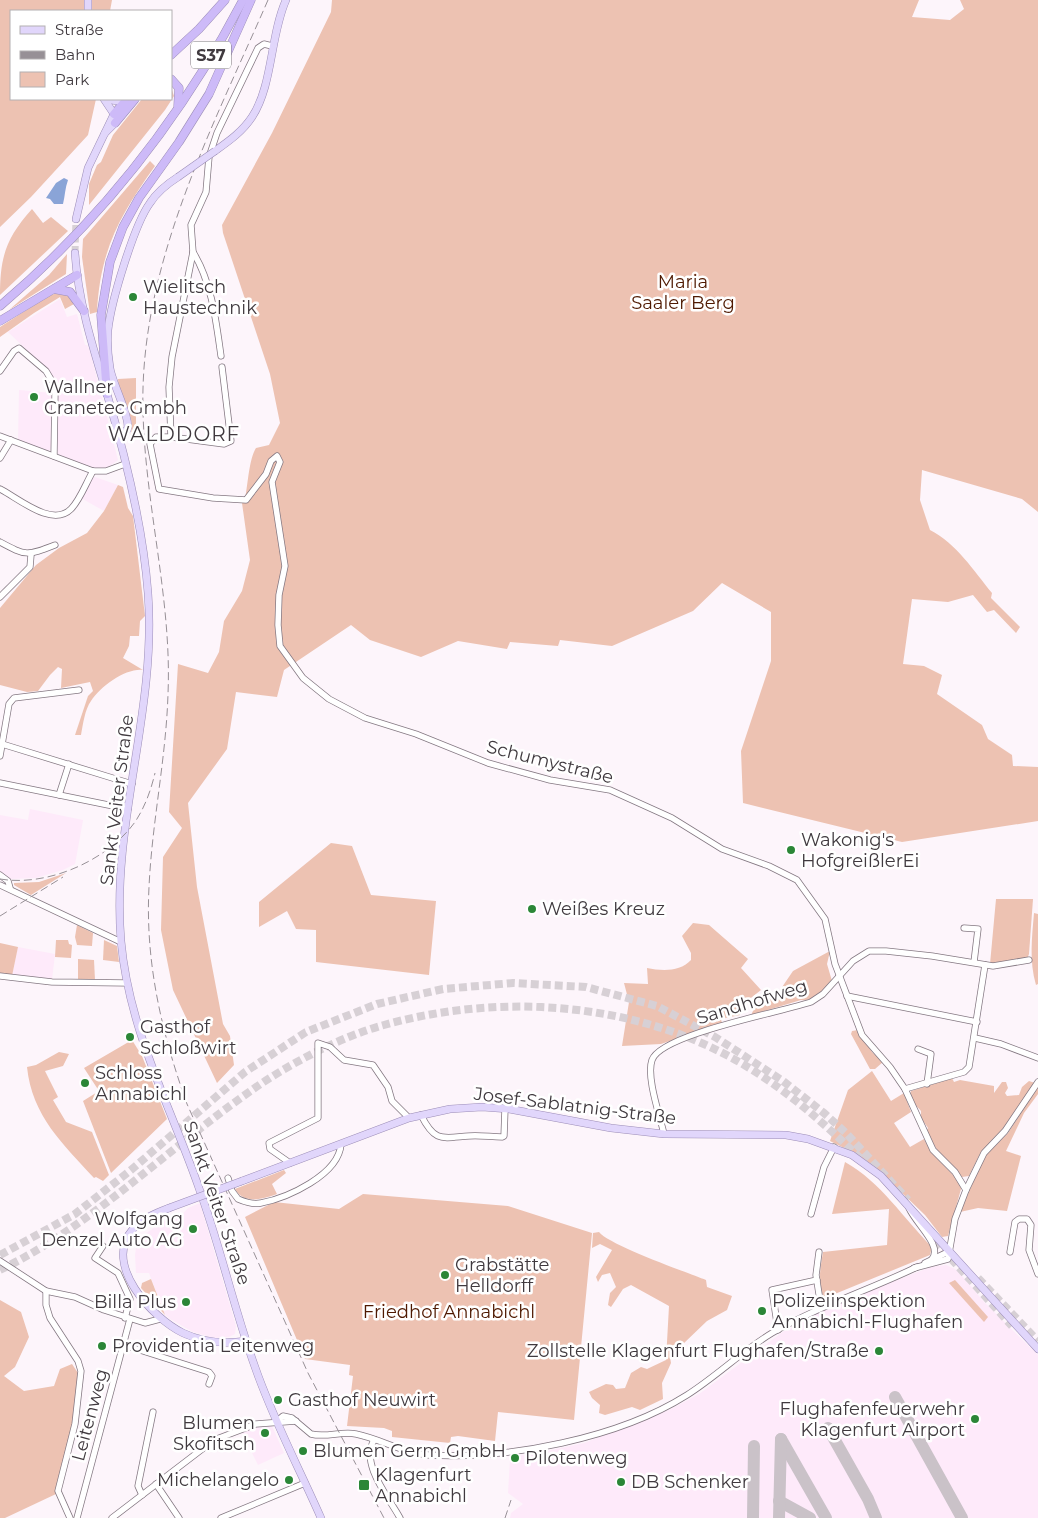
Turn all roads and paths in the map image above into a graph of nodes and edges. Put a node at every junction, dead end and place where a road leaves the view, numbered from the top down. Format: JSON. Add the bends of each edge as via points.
{"nodes":[{"id":1,"x":225,"y":0,"type":"edge"},
{"id":2,"x":243,"y":0,"type":"edge"},
{"id":3,"x":252,"y":0,"type":"edge"},
{"id":4,"x":286,"y":0,"type":"edge"},
{"id":5,"x":272,"y":46,"type":"junction"},
{"id":6,"x":172,"y":54,"type":"edge"},
{"id":7,"x":172,"y":80,"type":"edge"},
{"id":8,"x":105,"y":100,"type":"edge"},
{"id":9,"x":125,"y":100,"type":"edge"},
{"id":10,"x":134,"y":100,"type":"edge"},
{"id":11,"x":177,"y":109,"type":"junction"},
{"id":12,"x":114,"y":118,"type":"junction"},
{"id":13,"x":76,"y":219,"type":"tunnel mouth"},
{"id":14,"x":193,"y":252,"type":"junction"},
{"id":15,"x":75,"y":253,"type":"tunnel mouth"},
{"id":16,"x":77,"y":275,"type":"junction"},
{"id":17,"x":54,"y":289,"type":"junction"},
{"id":18,"x":0,"y":306,"type":"edge"},
{"id":19,"x":84,"y":311,"type":"junction"},
{"id":20,"x":0,"y":321,"type":"edge"},
{"id":21,"x":221,"y":356,"type":"dead end"},
{"id":22,"x":222,"y":367,"type":"dead end"},
{"id":23,"x":0,"y":371,"type":"edge"},
{"id":24,"x":107,"y":394,"type":"junction"},
{"id":25,"x":118,"y":435,"type":"junction"},
{"id":26,"x":0,"y":436,"type":"edge"},
{"id":27,"x":172,"y":437,"type":"junction"},
{"id":28,"x":11,"y":440,"type":"junction"},
{"id":29,"x":54,"y":456,"type":"junction"},
{"id":30,"x":0,"y":458,"type":"edge"},
{"id":31,"x":125,"y":464,"type":"junction"},
{"id":32,"x":93,"y":471,"type":"junction"},
{"id":33,"x":0,"y":489,"type":"edge"},
{"id":34,"x":0,"y":542,"type":"edge"},
{"id":35,"x":55,"y":545,"type":"dead end"},
{"id":36,"x":31,"y":555,"type":"junction"},
{"id":37,"x":0,"y":597,"type":"edge"},
{"id":38,"x":79,"y":690,"type":"dead end"},
{"id":39,"x":2,"y":744,"type":"junction"},
{"id":40,"x":0,"y":756,"type":"edge"},
{"id":41,"x":69,"y":764,"type":"junction"},
{"id":42,"x":0,"y":782,"type":"edge"},
{"id":43,"x":132,"y":784,"type":"junction"},
{"id":44,"x":58,"y":795,"type":"junction"},
{"id":45,"x":128,"y":809,"type":"junction"},
{"id":46,"x":0,"y":875,"type":"edge"},
{"id":47,"x":0,"y":884,"type":"edge"},
{"id":48,"x":10,"y":888,"type":"junction"},
{"id":49,"x":964,"y":928,"type":"dead end"},
{"id":50,"x":121,"y":942,"type":"junction"},
{"id":51,"x":1029,"y":960,"type":"dead end"},
{"id":52,"x":974,"y":962,"type":"junction"},
{"id":53,"x":985,"y":965,"type":"junction"},
{"id":54,"x":0,"y":976,"type":"edge"},
{"id":55,"x":840,"y":976,"type":"junction"},
{"id":56,"x":127,"y":983,"type":"junction"},
{"id":57,"x":847,"y":996,"type":"junction"},
{"id":58,"x":977,"y":1022,"type":"junction"},
{"id":59,"x":975,"y":1038,"type":"junction"},
{"id":60,"x":918,"y":1049,"type":"dead end"},
{"id":61,"x":1038,"y":1058,"type":"edge"},
{"id":62,"x":1038,"y":1082,"type":"edge"},
{"id":63,"x":927,"y":1084,"type":"junction"},
{"id":64,"x":904,"y":1088,"type":"junction"},
{"id":65,"x":505,"y":1109,"type":"junction"},
{"id":66,"x":421,"y":1115,"type":"junction"},
{"id":67,"x":409,"y":1118,"type":"junction"},
{"id":68,"x":664,"y":1134,"type":"junction"},
{"id":69,"x":341,"y":1144,"type":"junction"},
{"id":70,"x":834,"y":1147,"type":"junction"},
{"id":71,"x":290,"y":1163,"type":"junction"},
{"id":72,"x":228,"y":1178,"type":"dead end"},
{"id":73,"x":966,"y":1190,"type":"junction"},
{"id":74,"x":908,"y":1206,"type":"junction"},
{"id":75,"x":811,"y":1214,"type":"dead end"},
{"id":76,"x":103,"y":1246,"type":"dead end"},
{"id":77,"x":819,"y":1252,"type":"dead end"},
{"id":78,"x":948,"y":1252,"type":"junction"},
{"id":79,"x":1010,"y":1252,"type":"dead end"},
{"id":80,"x":931,"y":1260,"type":"junction"},
{"id":81,"x":0,"y":1261,"type":"edge"},
{"id":82,"x":914,"y":1268,"type":"junction"},
{"id":83,"x":1038,"y":1274,"type":"edge"},
{"id":84,"x":817,"y":1280,"type":"junction"},
{"id":85,"x":46,"y":1290,"type":"junction"},
{"id":86,"x":821,"y":1307,"type":"junction"},
{"id":87,"x":128,"y":1319,"type":"junction"},
{"id":88,"x":160,"y":1319,"type":"junction"},
{"id":89,"x":778,"y":1330,"type":"junction"},
{"id":90,"x":246,"y":1340,"type":"junction"},
{"id":91,"x":124,"y":1345,"type":"junction"},
{"id":92,"x":1038,"y":1349,"type":"edge"},
{"id":93,"x":209,"y":1384,"type":"dead end"},
{"id":94,"x":153,"y":1412,"type":"dead end"},
{"id":95,"x":277,"y":1421,"type":"junction"},
{"id":96,"x":374,"y":1440,"type":"junction"},
{"id":97,"x":305,"y":1483,"type":"junction"},
{"id":98,"x":156,"y":1484,"type":"junction"},
{"id":99,"x":142,"y":1495,"type":"junction"},
{"id":100,"x":70,"y":1518,"type":"edge"},
{"id":101,"x":77,"y":1518,"type":"edge"},
{"id":102,"x":112,"y":1518,"type":"edge"},
{"id":103,"x":180,"y":1518,"type":"edge"},
{"id":104,"x":221,"y":1518,"type":"edge"},
{"id":105,"x":320,"y":1518,"type":"edge"},
{"id":106,"x":400,"y":1518,"type":"edge"}],
"edges":[{"from":1,"to":6,"type":"highway"},
{"from":2,"to":11,"type":"highway","number":"S37"},
{"from":3,"to":24,"type":"highway","via":[[209,94],[139,198],[123,227],[110,262],[101,315]]},
{"from":4,"to":5,"type":"main road"},
{"from":5,"to":14,"type":"street","via":[[264,44],[258,48],[216,133],[209,157],[206,192],[191,225]]},
{"from":5,"to":25,"type":"main road","bridge":true,"via":[[258,107],[244,128],[155,196],[142,215],[110,319],[110,368],[129,421],[127,430]]},
{"from":7,"to":11,"type":"highway","via":[[179,88]]},
{"from":8,"to":12,"type":"main road"},
{"from":9,"to":12,"type":"highway"},
{"from":10,"to":12,"type":"highway"},
{"from":11,"to":18,"type":"highway","number":"S37","via":[[104,205],[66,246]]},
{"from":12,"to":13,"type":"main road","via":[[88,168]]},
{"from":14,"to":21,"type":"street","via":[[203,270],[213,307]]},
{"from":14,"to":27,"type":"street","via":[[172,357]]},
{"from":15,"to":16,"type":"main road","name":"Sankt Veiter Straße"},
{"from":16,"to":17,"type":"highway"},
{"from":16,"to":19,"type":"main road","name":"Sankt Veiter Straße"},
{"from":17,"to":19,"type":"highway","via":[[70,292]]},
{"from":17,"to":20,"type":"highway"},
{"from":19,"to":24,"type":"main road","name":"Sankt Veiter Straße"},
{"from":22,"to":27,"type":"street","via":[[231,441],[224,444]]},
{"from":23,"to":29,"type":"street","via":[[19,348],[52,381],[55,393]]},
{"from":24,"to":25,"type":"main road","name":"Sankt Veiter Straße"},
{"from":25,"to":31,"type":"main road","name":"Sankt Veiter Straße"},
{"from":26,"to":28,"type":"street"},
{"from":27,"to":55,"type":"street","name":"Schumystraße","via":[[156,437],[150,444],[162,491],[246,500],[277,456],[280,462],[272,482],[285,566],[279,602],[280,646],[303,678],[314,687],[365,718],[416,734],[462,754],[550,780],[610,790],[672,818],[722,849],[797,880],[825,919]]},
{"from":28,"to":29,"type":"street"},
{"from":28,"to":30,"type":"street"},
{"from":29,"to":32,"type":"street"},
{"from":31,"to":32,"type":"street","via":[[106,471]]},
{"from":31,"to":43,"type":"main road","name":"Sankt Veiter Straße","via":[[143,548],[150,636],[147,689]]},
{"from":32,"to":33,"type":"street","via":[[74,506],[56,516],[41,512]]},
{"from":34,"to":36,"type":"street"},
{"from":35,"to":36,"type":"street"},
{"from":36,"to":37,"type":"street","via":[[30,567]]},
{"from":38,"to":39,"type":"street","via":[[14,698],[9,704]]},
{"from":39,"to":40,"type":"street"},
{"from":39,"to":41,"type":"street"},
{"from":41,"to":43,"type":"street"},
{"from":41,"to":44,"type":"street"},
{"from":42,"to":44,"type":"street"},
{"from":43,"to":45,"type":"main road","name":"Sankt Veiter Straße"},
{"from":44,"to":45,"type":"street"},
{"from":45,"to":50,"type":"main road","name":"Sankt Veiter Straße","via":[[120,870]]},
{"from":46,"to":48,"type":"street","via":[[8,881]]},
{"from":47,"to":48,"type":"street"},
{"from":48,"to":50,"type":"street"},
{"from":49,"to":52,"type":"street","via":[[978,929]]},
{"from":50,"to":56,"type":"main road","name":"Sankt Veiter Straße"},
{"from":51,"to":53,"type":"street","name":"Sandhofweg"},
{"from":52,"to":53,"type":"street","name":"Sandhofweg"},
{"from":52,"to":55,"type":"street","name":"Sandhofweg","via":[[869,951],[858,956]]},
{"from":53,"to":58,"type":"street"},
{"from":54,"to":56,"type":"street","via":[[52,982]]},
{"from":55,"to":57,"type":"street","name":"Schumystraße"},
{"from":55,"to":68,"type":"street","name":"Sandhofweg","via":[[811,1002],[723,1025],[665,1045],[656,1052],[650,1069]]},
{"from":56,"to":90,"type":"main road","name":"Sankt Veiter Straße","via":[[142,1042],[200,1189]]},
{"from":57,"to":58,"type":"street"},
{"from":57,"to":64,"type":"street","name":"Schumystraße","via":[[862,1035]]},
{"from":58,"to":59,"type":"street"},
{"from":59,"to":61,"type":"street"},
{"from":59,"to":63,"type":"street","via":[[969,1067],[964,1072]]},
{"from":60,"to":63,"type":"street","via":[[930,1052],[932,1056]]},
{"from":62,"to":73,"type":"street","via":[[1005,1131],[984,1153]]},
{"from":63,"to":64,"type":"street"},
{"from":64,"to":73,"type":"street","name":"Schumystraße","via":[[933,1150],[955,1172]]},
{"from":65,"to":66,"type":"main road","name":"Josef-Sablatnig-Straße","via":[[462,1108]]},
{"from":65,"to":66,"type":"street","via":[[504,1136],[441,1139],[433,1134]]},
{"from":65,"to":68,"type":"main road","name":"Josef-Sablatnig-Straße"},
{"from":66,"to":67,"type":"main road","name":"Josef-Sablatnig-Straße"},
{"from":67,"to":69,"type":"main road","name":"Josef-Sablatnig-Straße"},
{"from":67,"to":71,"type":"street","via":[[392,1101],[388,1087],[373,1065],[344,1060],[330,1046],[318,1043],[318,1118],[269,1143],[270,1149]]},
{"from":68,"to":70,"type":"main road","name":"Josef-Sablatnig-Straße","via":[[786,1135]]},
{"from":69,"to":71,"type":"main road","name":"Josef-Sablatnig-Straße"},
{"from":69,"to":72,"type":"street","via":[[331,1166],[315,1182],[260,1203],[238,1199]]},
{"from":70,"to":74,"type":"main road","name":"Josef-Sablatnig-Straße","via":[[852,1155],[881,1176]]},
{"from":70,"to":75,"type":"street","via":[[824,1167]]},
{"from":71,"to":88,"type":"main road","name":"Josef-Sablatnig-Straße","bridge":true,"via":[[169,1208],[145,1219],[132,1230],[124,1256],[128,1274],[138,1294]]},
{"from":73,"to":78,"type":"street"},
{"from":74,"to":78,"type":"main road","name":"Josef-Sablatnig-Straße"},
{"from":74,"to":80,"type":"street","via":[[917,1224],[934,1244],[936,1252]]},
{"from":76,"to":87,"type":"street","name":"Leitenweg","via":[[95,1258],[118,1273],[130,1299]]},
{"from":77,"to":84,"type":"street"},
{"from":78,"to":80,"type":"street"},
{"from":78,"to":82,"type":"street","via":[[948,1259]]},
{"from":78,"to":92,"type":"main road","name":"Josef-Sablatnig-Straße"},
{"from":79,"to":83,"type":"street","via":[[1015,1222],[1026,1219],[1031,1226],[1029,1250]]},
{"from":80,"to":82,"type":"street"},
{"from":81,"to":85,"type":"street"},
{"from":82,"to":86,"type":"street"},
{"from":84,"to":86,"type":"street"},
{"from":84,"to":89,"type":"street","via":[[772,1290]]},
{"from":85,"to":87,"type":"street","via":[[75,1297]]},
{"from":85,"to":100,"type":"street","via":[[50,1318],[81,1371],[75,1424],[58,1491]]},
{"from":86,"to":89,"type":"street"},
{"from":87,"to":88,"type":"street","via":[[150,1323]]},
{"from":87,"to":91,"type":"street","name":"Leitenweg"},
{"from":88,"to":90,"type":"main road","name":"Josef-Sablatnig-Straße","via":[[184,1334],[200,1339],[218,1342]]},
{"from":89,"to":96,"type":"street","via":[[674,1403],[587,1437],[517,1451],[436,1455],[403,1451]]},
{"from":90,"to":95,"type":"main road","name":"Sankt Veiter Straße","via":[[262,1389]]},
{"from":91,"to":93,"type":"street","via":[[208,1372],[212,1376]]},
{"from":91,"to":101,"type":"street","name":"Leitenweg"},
{"from":94,"to":99,"type":"street","via":[[138,1488]]},
{"from":95,"to":96,"type":"street","via":[[296,1421],[306,1432],[315,1435],[352,1433]]},
{"from":95,"to":97,"type":"main road","name":"Sankt Veiter Straße"},
{"from":95,"to":98,"type":"street","via":[[256,1424],[214,1440]]},
{"from":96,"to":106,"type":"street","via":[[369,1452],[373,1469]]},
{"from":97,"to":104,"type":"street"},
{"from":97,"to":105,"type":"main road","name":"Sankt Veiter Straße"},
{"from":98,"to":99,"type":"street"},
{"from":98,"to":103,"type":"street"},
{"from":99,"to":102,"type":"street"}]}
